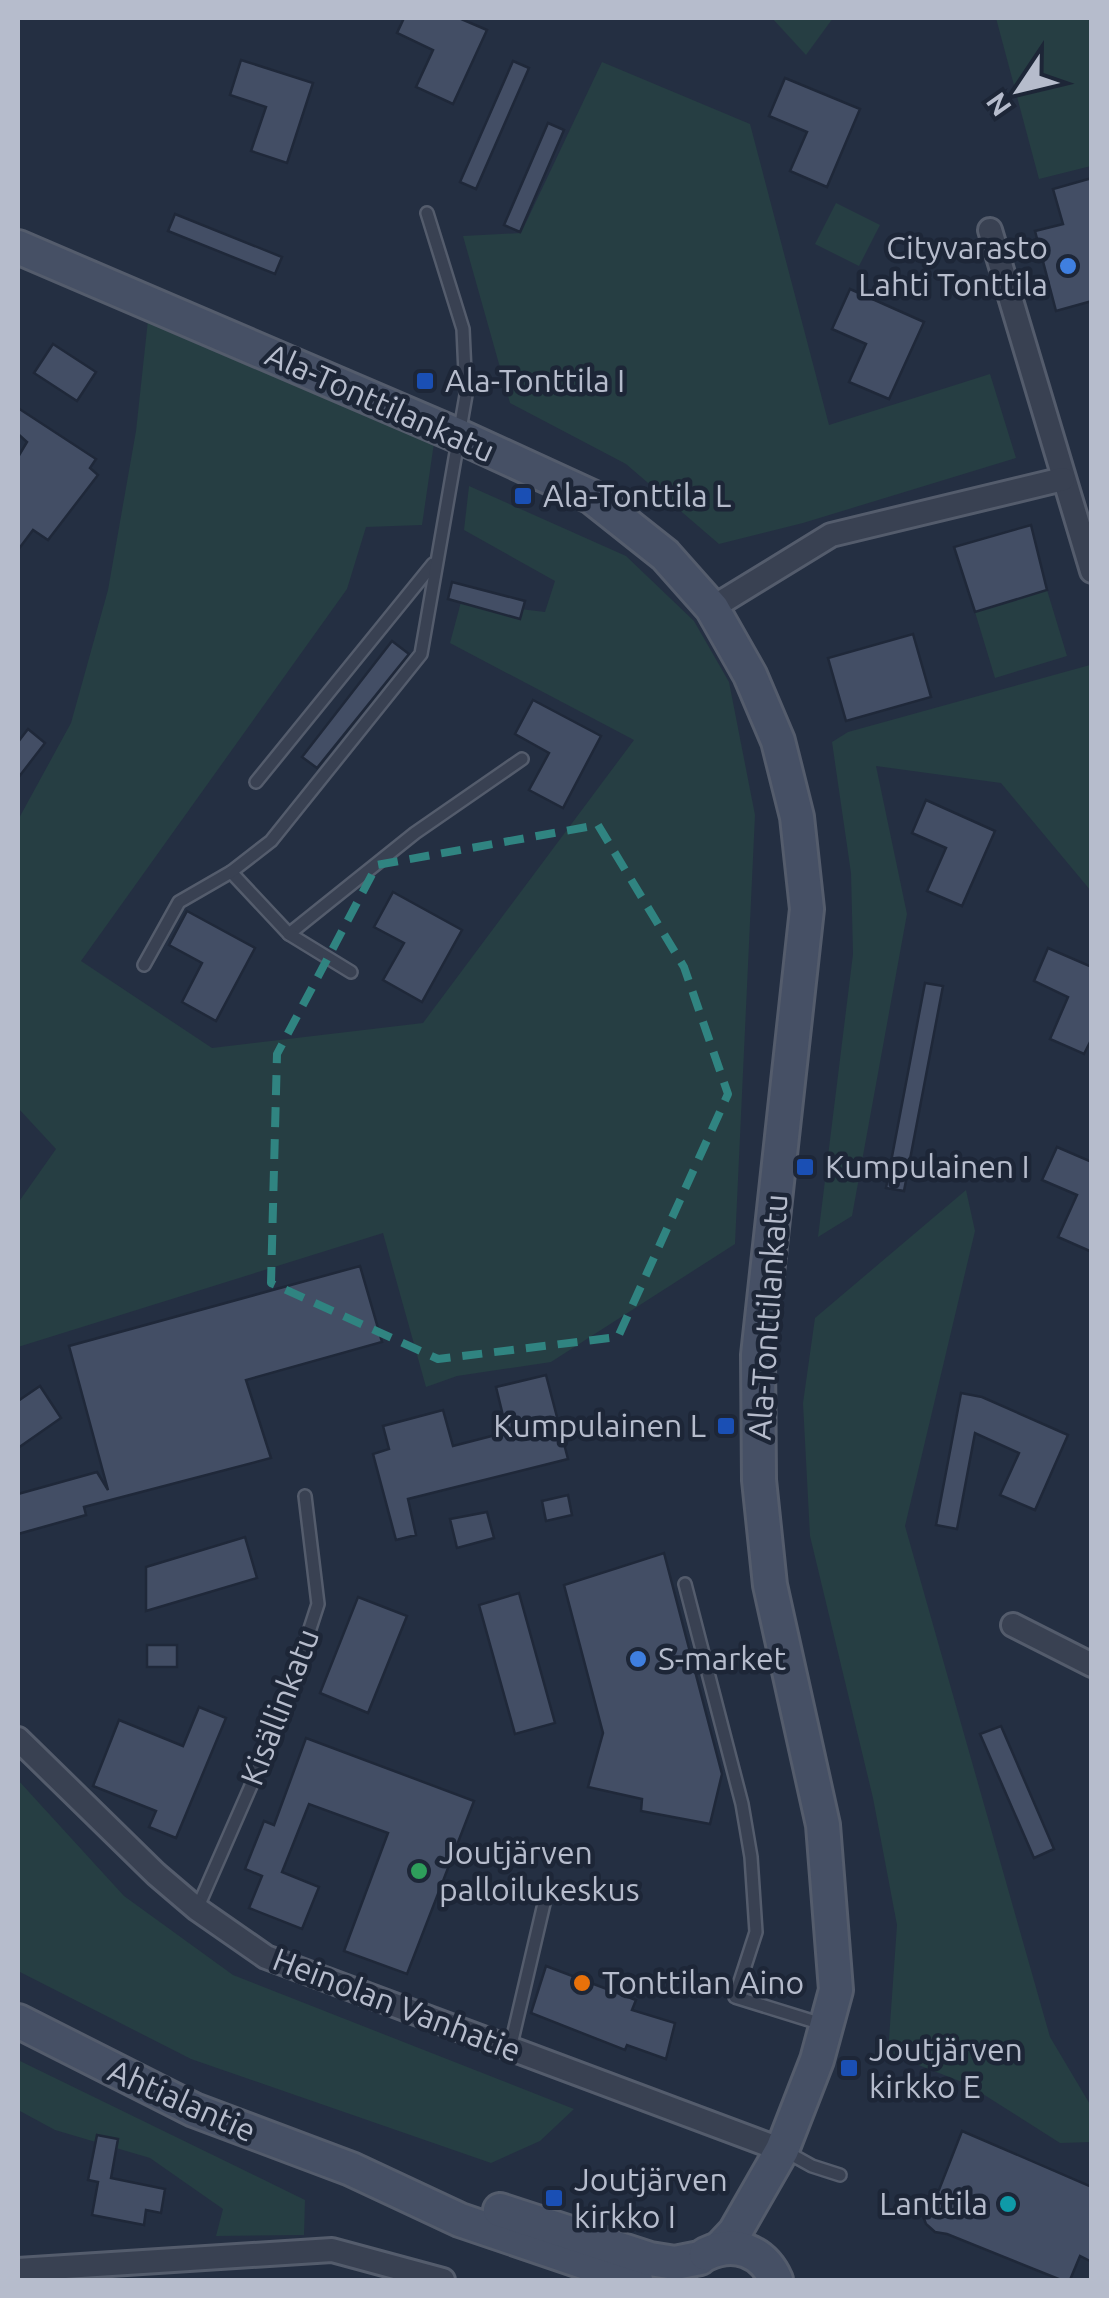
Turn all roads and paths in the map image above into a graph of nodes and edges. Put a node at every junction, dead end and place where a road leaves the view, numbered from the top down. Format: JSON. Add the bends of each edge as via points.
{"nodes":[{"id":1,"x":427,"y":212,"type":"dead end"},
{"id":2,"x":990,"y":230,"type":"dead end"},
{"id":3,"x":18,"y":246,"type":"edge"},
{"id":4,"x":458,"y":436,"type":"junction"},
{"id":5,"x":1063,"y":480,"type":"junction"},
{"id":6,"x":436,"y":561,"type":"junction"},
{"id":7,"x":1092,"y":571,"type":"edge"},
{"id":8,"x":712,"y":608,"type":"junction"},
{"id":9,"x":522,"y":759,"type":"dead end"},
{"id":10,"x":256,"y":782,"type":"dead end"},
{"id":11,"x":231,"y":872,"type":"junction"},
{"id":12,"x":289,"y":934,"type":"junction"},
{"id":13,"x":144,"y":965,"type":"dead end"},
{"id":14,"x":351,"y":972,"type":"dead end"},
{"id":15,"x":305,"y":1496,"type":"dead end"},
{"id":16,"x":686,"y":1584,"type":"dead end"},
{"id":17,"x":1013,"y":1625,"type":"dead end"},
{"id":18,"x":1092,"y":1665,"type":"edge"},
{"id":19,"x":18,"y":1739,"type":"edge"},
{"id":20,"x":546,"y":1894,"type":"dead end"},
{"id":21,"x":197,"y":1909,"type":"junction"},
{"id":22,"x":18,"y":2021,"type":"edge"},
{"id":23,"x":827,"y":2025,"type":"junction"},
{"id":24,"x":510,"y":2049,"type":"junction"},
{"id":25,"x":782,"y":2150,"type":"junction"},
{"id":26,"x":351,"y":2169,"type":"junction"},
{"id":27,"x":840,"y":2175,"type":"dead end"},
{"id":28,"x":702,"y":2262,"type":"edge"},
{"id":29,"x":18,"y":2270,"type":"edge"},
{"id":30,"x":771,"y":2272,"type":"edge"},
{"id":31,"x":443,"y":2280,"type":"edge"},
{"id":32,"x":636,"y":2280,"type":"edge"}],
"edges":[{"from":1,"to":4,"type":"lane","via":[[463,328],[466,396]]},
{"from":2,"to":5,"type":"street"},
{"from":3,"to":4,"type":"street","name":"Ala-Tonttilankatu"},
{"from":4,"to":6,"type":"lane"},
{"from":4,"to":8,"type":"street","name":"Ala-Tonttilankatu","via":[[592,497],[665,555]]},
{"from":5,"to":7,"type":"street"},
{"from":5,"to":8,"type":"street","via":[[831,536]]},
{"from":6,"to":10,"type":"lane"},
{"from":6,"to":11,"type":"lane","via":[[421,654],[271,841]]},
{"from":8,"to":23,"type":"street","name":"Ala-Tonttilankatu","via":[[778,740],[797,817],[807,909],[758,1355],[758,1480],[770,1584],[823,1825],[836,1990]]},
{"from":9,"to":12,"type":"lane","via":[[415,833]]},
{"from":11,"to":12,"type":"lane"},
{"from":11,"to":13,"type":"lane","via":[[179,902]]},
{"from":12,"to":14,"type":"lane"},
{"from":15,"to":21,"type":"lane","name":"Kisällinkatu","via":[[318,1604],[282,1715]]},
{"from":16,"to":23,"type":"lane","via":[[751,1857],[756,1932],[734,1996]]},
{"from":17,"to":18,"type":"street"},
{"from":19,"to":21,"type":"street","name":"Heinolan Vanhatie"},
{"from":20,"to":24,"type":"lane"},
{"from":21,"to":24,"type":"street","name":"Heinolan Vanhatie","via":[[266,1956]]},
{"from":22,"to":26,"type":"street","name":"Ahtialantie","via":[[194,2110]]},
{"from":23,"to":25,"type":"street","name":"Ala-Tonttilankatu"},
{"from":24,"to":25,"type":"street","name":"Heinolan Vanhatie"},
{"from":25,"to":27,"type":"lane"},
{"from":25,"to":28,"type":"street","name":"Ala-Tonttilankatu","via":[[736,2232]]},
{"from":25,"to":30,"type":"street","name":"Ala-Tonttilankatu","via":[[763,2233]]},
{"from":26,"to":28,"type":"street","name":"Ahtialantie","via":[[637,2256]]},
{"from":26,"to":32,"type":"street","name":"Ahtialantie","via":[[460,2220]]},
{"from":28,"to":30,"type":"street","name":"Ahtialantie","via":[[745,2249]]},
{"from":29,"to":31,"type":"street","via":[[332,2250]]}]}
